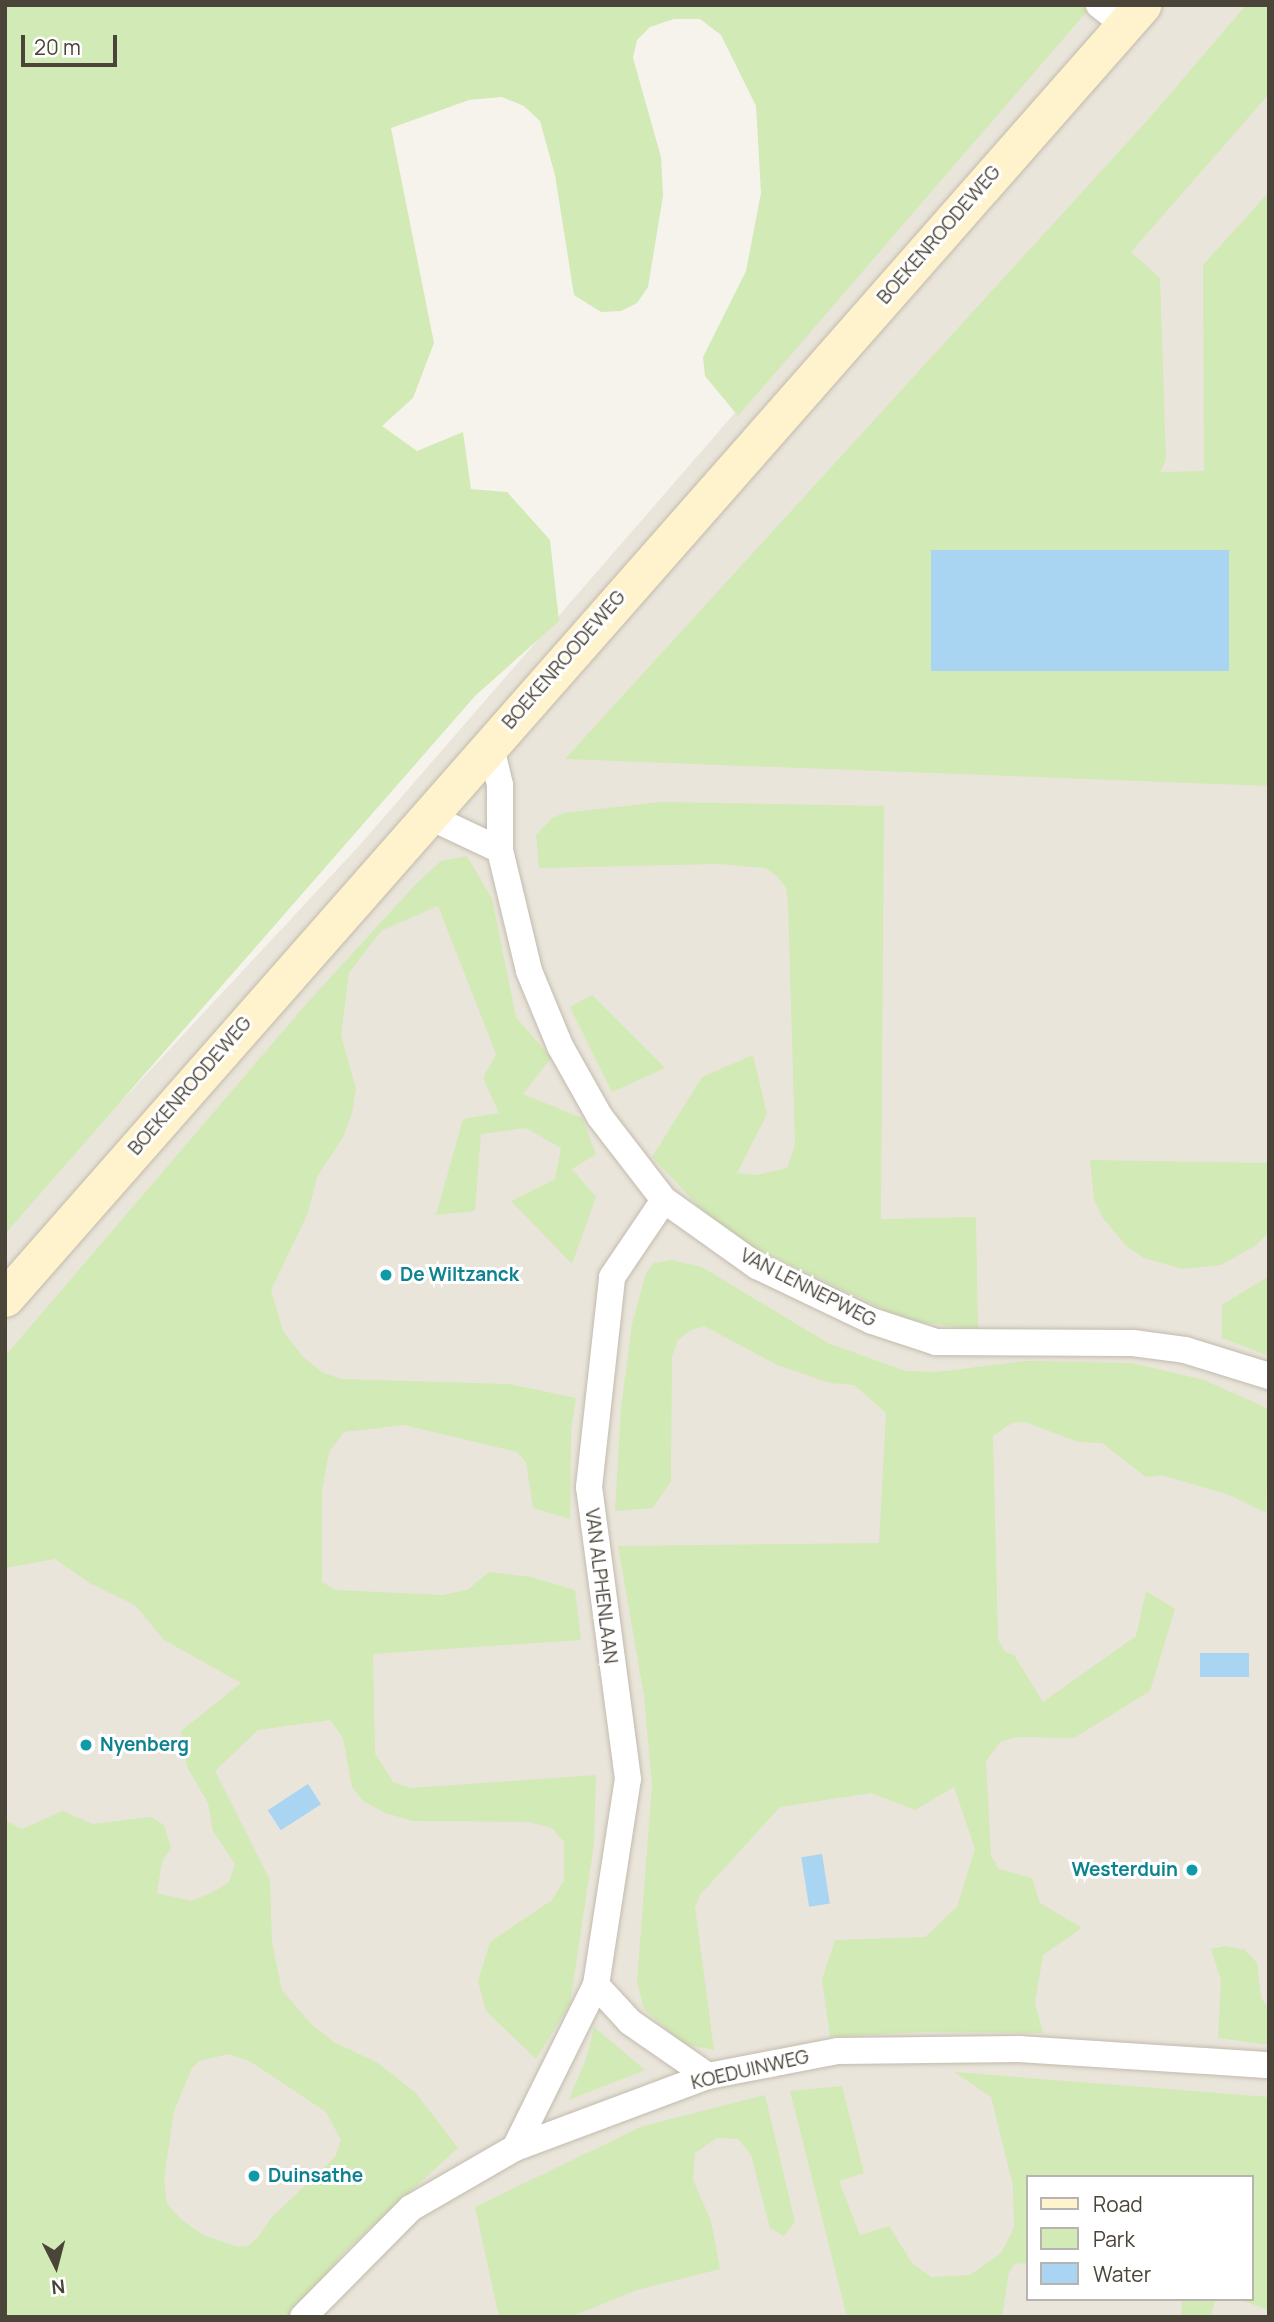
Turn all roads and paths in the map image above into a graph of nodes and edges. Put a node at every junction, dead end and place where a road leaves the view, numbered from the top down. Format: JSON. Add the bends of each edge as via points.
{"nodes":[{"id":1,"x":1122,"y":12,"type":"edge"},
{"id":2,"x":490,"y":743,"type":"junction"},
{"id":3,"x":426,"y":815,"type":"junction"},
{"id":4,"x":500,"y":850,"type":"junction"},
{"id":5,"x":664,"y":1200,"type":"junction"},
{"id":6,"x":5,"y":1298,"type":"edge"},
{"id":7,"x":1269,"y":1376,"type":"edge"},
{"id":8,"x":596,"y":1985,"type":"junction"},
{"id":9,"x":1269,"y":2065,"type":"edge"},
{"id":10,"x":708,"y":2076,"type":"junction"},
{"id":11,"x":515,"y":2148,"type":"junction"},
{"id":12,"x":303,"y":2317,"type":"edge"}],
"edges":[{"from":1,"to":2,"type":"main road","name":"BOEKENROODEWEG"},
{"from":2,"to":3,"type":"main road","name":"BOEKENROODEWEG"},
{"from":2,"to":4,"type":"street","name":"VAN LENNEPWEG","via":[[500,785]]},
{"from":3,"to":4,"type":"street"},
{"from":3,"to":6,"type":"main road","name":"BOEKENROODEWEG"},
{"from":4,"to":5,"type":"street","name":"VAN LENNEPWEG","via":[[529,971],[560,1046],[600,1117]]},
{"from":5,"to":7,"type":"street","name":"VAN LENNEPWEG","via":[[757,1266],[901,1334],[971,1345],[1133,1343],[1185,1350]]},
{"from":5,"to":8,"type":"street","name":"VAN ALPHENLAAN","via":[[612,1277],[589,1487],[628,1779]]},
{"from":8,"to":10,"type":"street","via":[[630,2022]]},
{"from":8,"to":11,"type":"street","name":"VAN ALPHENLAAN"},
{"from":9,"to":10,"type":"street","name":"KOEDUINWEG","via":[[1019,2049],[838,2051]]},
{"from":10,"to":11,"type":"street","name":"KOEDUINWEG"},
{"from":11,"to":12,"type":"street","name":"KOEDUINWEG","via":[[411,2208]]}]}
